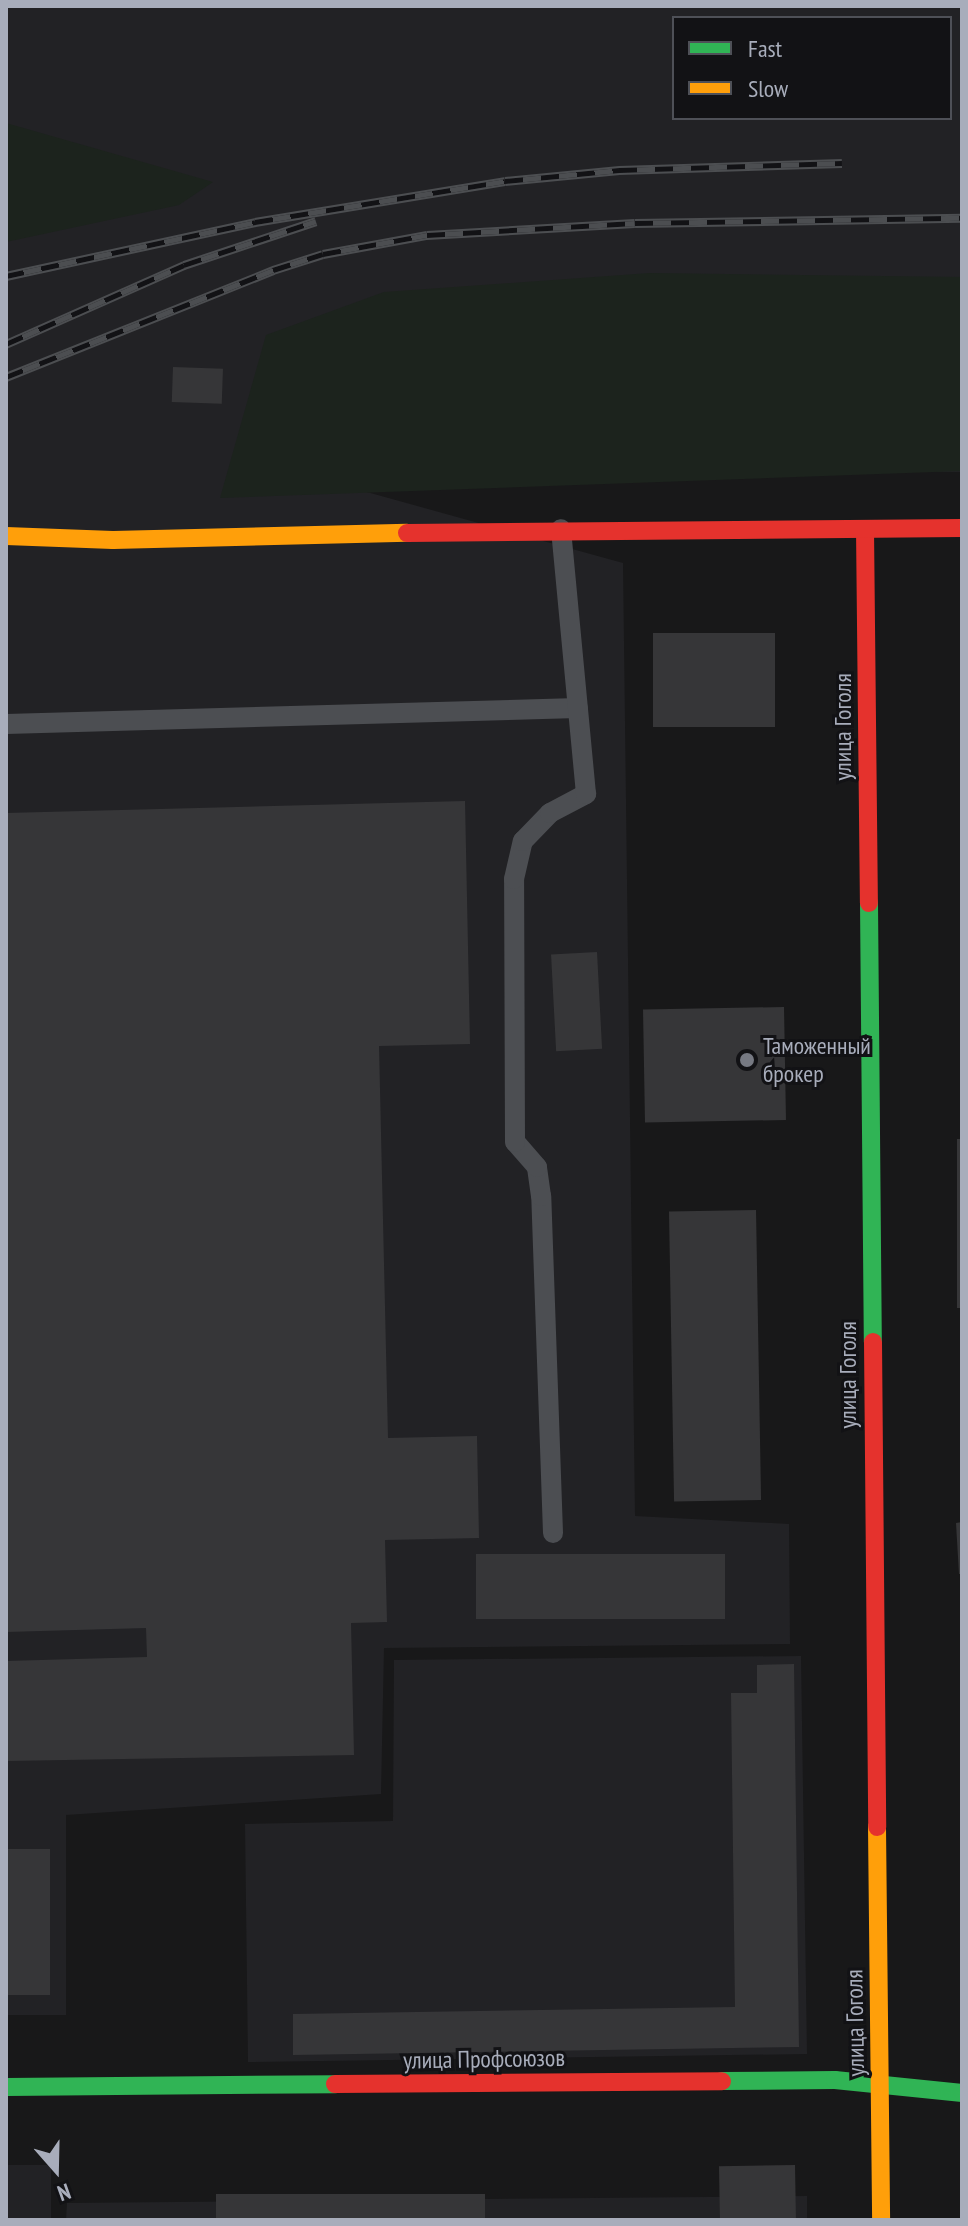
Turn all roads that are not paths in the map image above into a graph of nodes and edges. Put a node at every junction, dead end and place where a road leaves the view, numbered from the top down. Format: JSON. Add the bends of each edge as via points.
{"nodes":[{"id":1,"x":962,"y":528,"type":"edge"},
{"id":2,"x":561,"y":529,"type":"junction"},
{"id":3,"x":865,"y":529,"type":"junction"},
{"id":4,"x":6,"y":536,"type":"edge"},
{"id":5,"x":578,"y":708,"type":"junction"},
{"id":6,"x":6,"y":724,"type":"edge"},
{"id":7,"x":553,"y":1533,"type":"dead end"},
{"id":8,"x":6,"y":2087,"type":"edge"},
{"id":9,"x":880,"y":2088,"type":"junction"},
{"id":10,"x":962,"y":2093,"type":"edge"},
{"id":11,"x":881,"y":2220,"type":"edge"}],
"edges":[{"from":1,"to":3,"type":"street"},
{"from":2,"to":3,"type":"street"},
{"from":2,"to":4,"type":"street","via":[[113,540]]},
{"from":2,"to":5,"type":"lane"},
{"from":3,"to":9,"type":"street","name":"улица Гоголя"},
{"from":5,"to":6,"type":"lane"},
{"from":5,"to":7,"type":"lane","via":[[586,794],[550,813],[523,841],[514,879],[515,1142],[537,1167],[541,1196]]},
{"from":8,"to":9,"type":"street","name":"улица Профсоюзов","via":[[835,2080]]},
{"from":9,"to":10,"type":"street","name":"улица Профсоюзов"},
{"from":9,"to":11,"type":"street","name":"улица Гоголя"}]}
